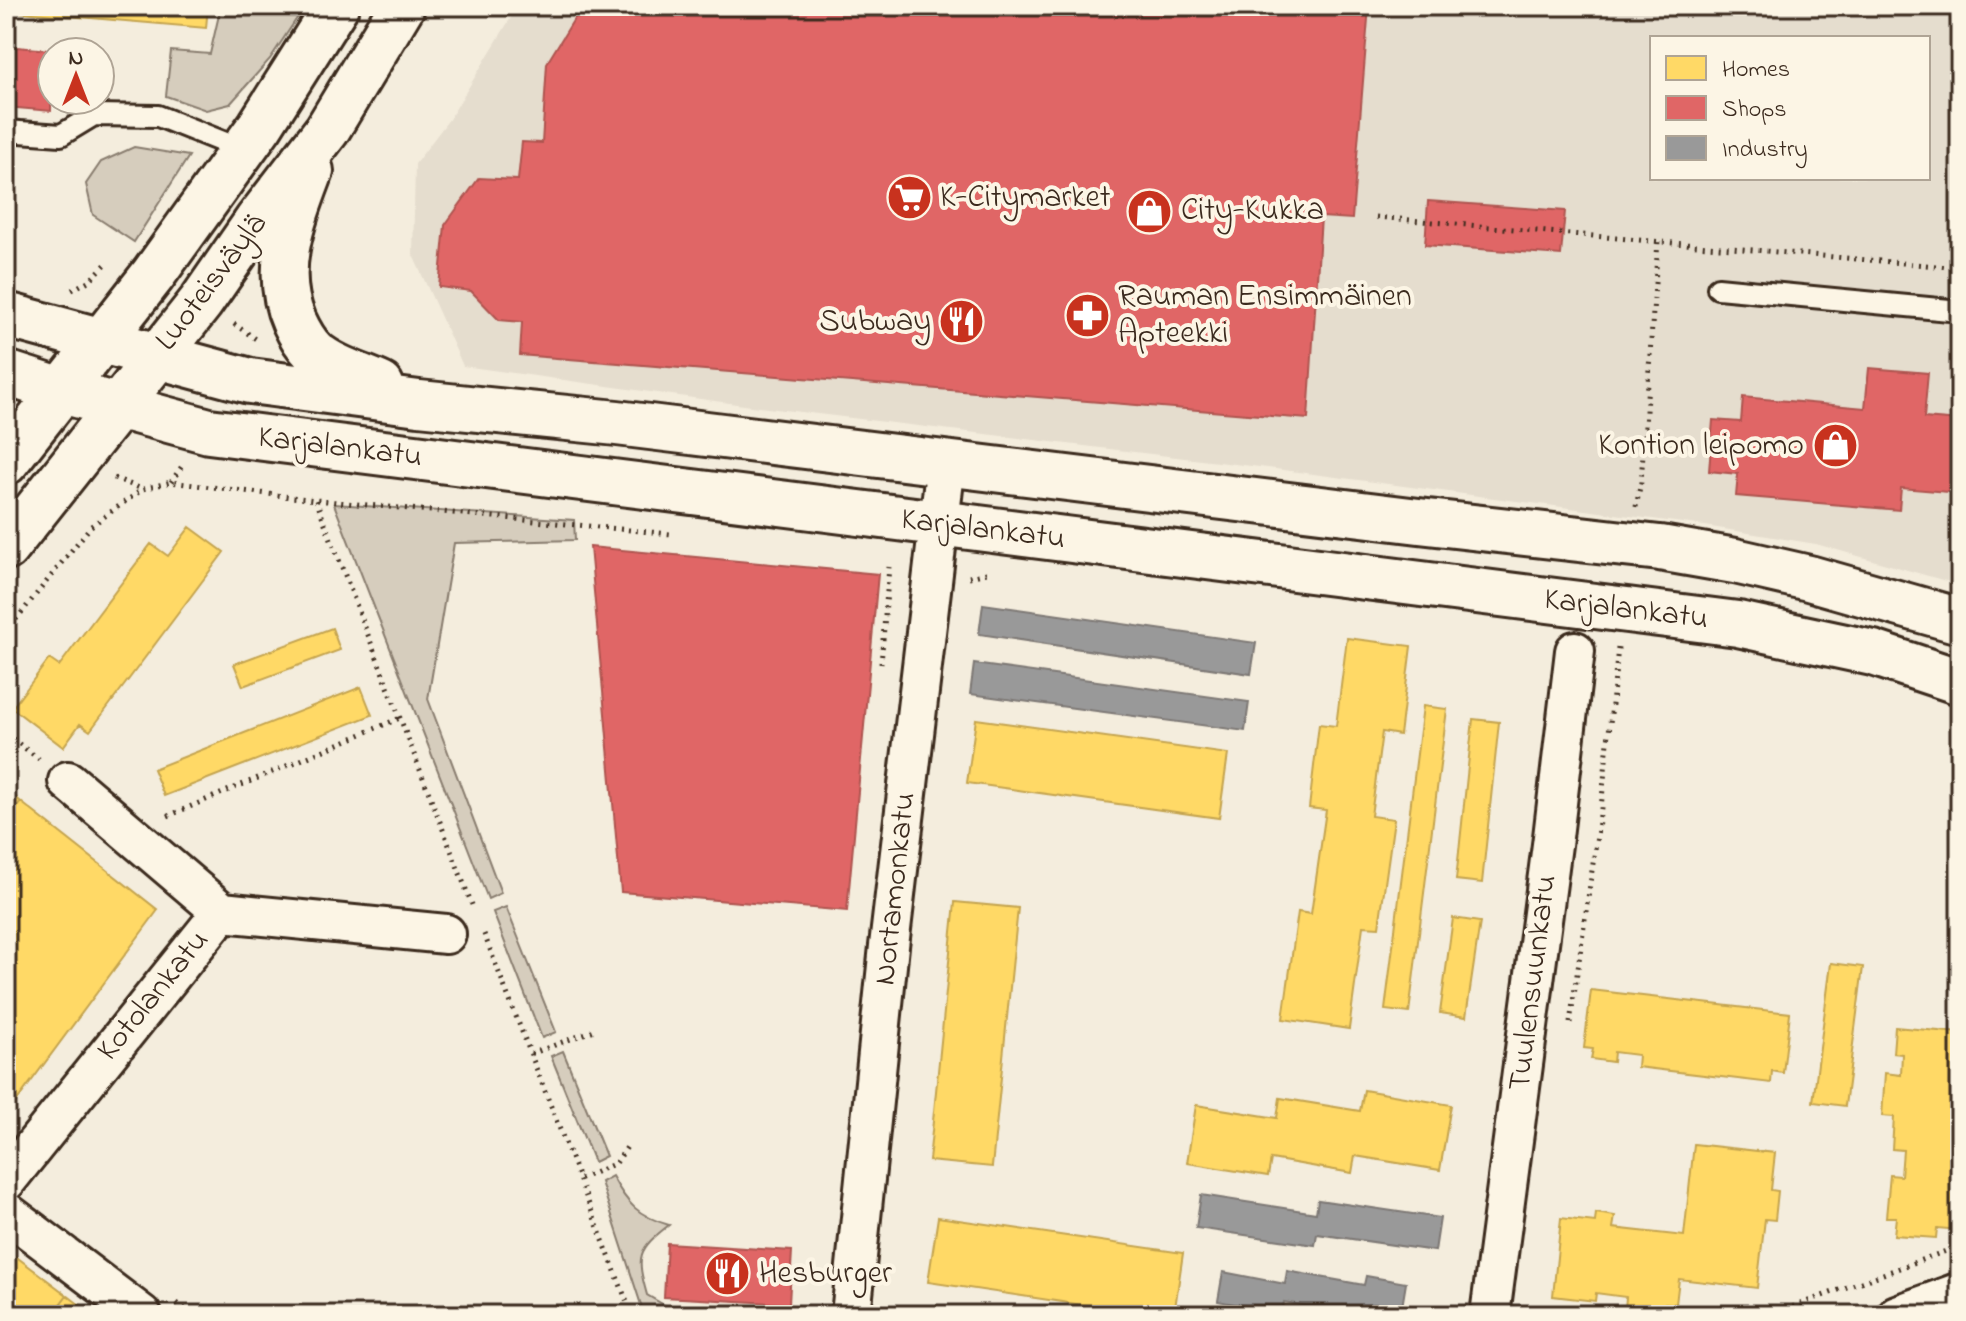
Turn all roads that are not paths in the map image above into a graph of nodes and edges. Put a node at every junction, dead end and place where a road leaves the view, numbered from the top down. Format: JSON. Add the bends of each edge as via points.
{"nodes":[{"id":1,"x":336,"y":6,"type":"edge"},
{"id":2,"x":402,"y":6,"type":"edge"},
{"id":3,"x":327,"y":130,"type":"junction"},
{"id":4,"x":6,"y":131,"type":"edge"},
{"id":5,"x":243,"y":150,"type":"junction"},
{"id":6,"x":1718,"y":288,"type":"dead end"},
{"id":7,"x":1960,"y":311,"type":"edge"},
{"id":8,"x":6,"y":315,"type":"edge"},
{"id":9,"x":100,"y":341,"type":"junction"},
{"id":10,"x":157,"y":357,"type":"junction"},
{"id":11,"x":6,"y":373,"type":"edge"},
{"id":12,"x":62,"y":391,"type":"junction"},
{"id":13,"x":419,"y":403,"type":"junction"},
{"id":14,"x":117,"y":406,"type":"junction"},
{"id":15,"x":6,"y":462,"type":"edge"},
{"id":16,"x":946,"y":463,"type":"junction"},
{"id":17,"x":939,"y":525,"type":"junction"},
{"id":18,"x":6,"y":548,"type":"edge"},
{"id":19,"x":1960,"y":621,"type":"edge"},
{"id":20,"x":1575,"y":651,"type":"dead end"},
{"id":21,"x":1960,"y":682,"type":"edge"},
{"id":22,"x":68,"y":781,"type":"dead end"},
{"id":23,"x":222,"y":912,"type":"junction"},
{"id":24,"x":446,"y":934,"type":"dead end"},
{"id":25,"x":6,"y":1181,"type":"edge"},
{"id":26,"x":6,"y":1212,"type":"edge"},
{"id":27,"x":1960,"y":1292,"type":"edge"},
{"id":28,"x":142,"y":1315,"type":"edge"},
{"id":29,"x":851,"y":1315,"type":"edge"},
{"id":30,"x":1490,"y":1315,"type":"edge"},
{"id":31,"x":1897,"y":1315,"type":"edge"}],
"edges":[{"from":1,"to":5,"type":"main road","name":"Luoteisväylä"},
{"from":2,"to":3,"type":"main road","name":"Luoteisväylä"},
{"from":3,"to":10,"type":"main road","name":"Luoteisväylä"},
{"from":3,"to":13,"type":"main road","via":[[287,248],[283,279],[289,309],[313,351]]},
{"from":4,"to":5,"type":"lane","via":[[61,135],[94,115],[158,116]]},
{"from":5,"to":9,"type":"main road","name":"Luoteisväylä"},
{"from":6,"to":7,"type":"lane"},
{"from":8,"to":9,"type":"main road","name":"Karjalankatu"},
{"from":9,"to":10,"type":"main road","name":"Karjalankatu"},
{"from":9,"to":12,"type":"main road","name":"Luoteisväylä"},
{"from":10,"to":13,"type":"main road","name":"Karjalankatu","via":[[250,381]]},
{"from":10,"to":14,"type":"main road","name":"Luoteisväylä"},
{"from":11,"to":12,"type":"main road","name":"Karjalankatu"},
{"from":12,"to":14,"type":"main road","name":"Karjalankatu"},
{"from":12,"to":15,"type":"main road","name":"Luoteisväylä"},
{"from":13,"to":16,"type":"main road","name":"Karjalankatu"},
{"from":14,"to":17,"type":"main road","name":"Karjalankatu","via":[[209,431]]},
{"from":14,"to":18,"type":"main road","name":"Luoteisväylä"},
{"from":16,"to":17,"type":"street","name":"Nortamonkatu"},
{"from":16,"to":19,"type":"main road","name":"Karjalankatu","via":[[1660,548],[1809,578]]},
{"from":17,"to":21,"type":"main road","name":"Karjalankatu","via":[[1738,624],[1873,653]]},
{"from":17,"to":29,"type":"street","name":"Nortamonkatu"},
{"from":20,"to":30,"type":"street","name":"Tuulensuunkatu"},
{"from":22,"to":23,"type":"street"},
{"from":23,"to":24,"type":"street","name":"Kotolankatu"},
{"from":23,"to":25,"type":"street","name":"Kotolankatu"},
{"from":26,"to":28,"type":"street"},
{"from":27,"to":31,"type":"street"}]}
